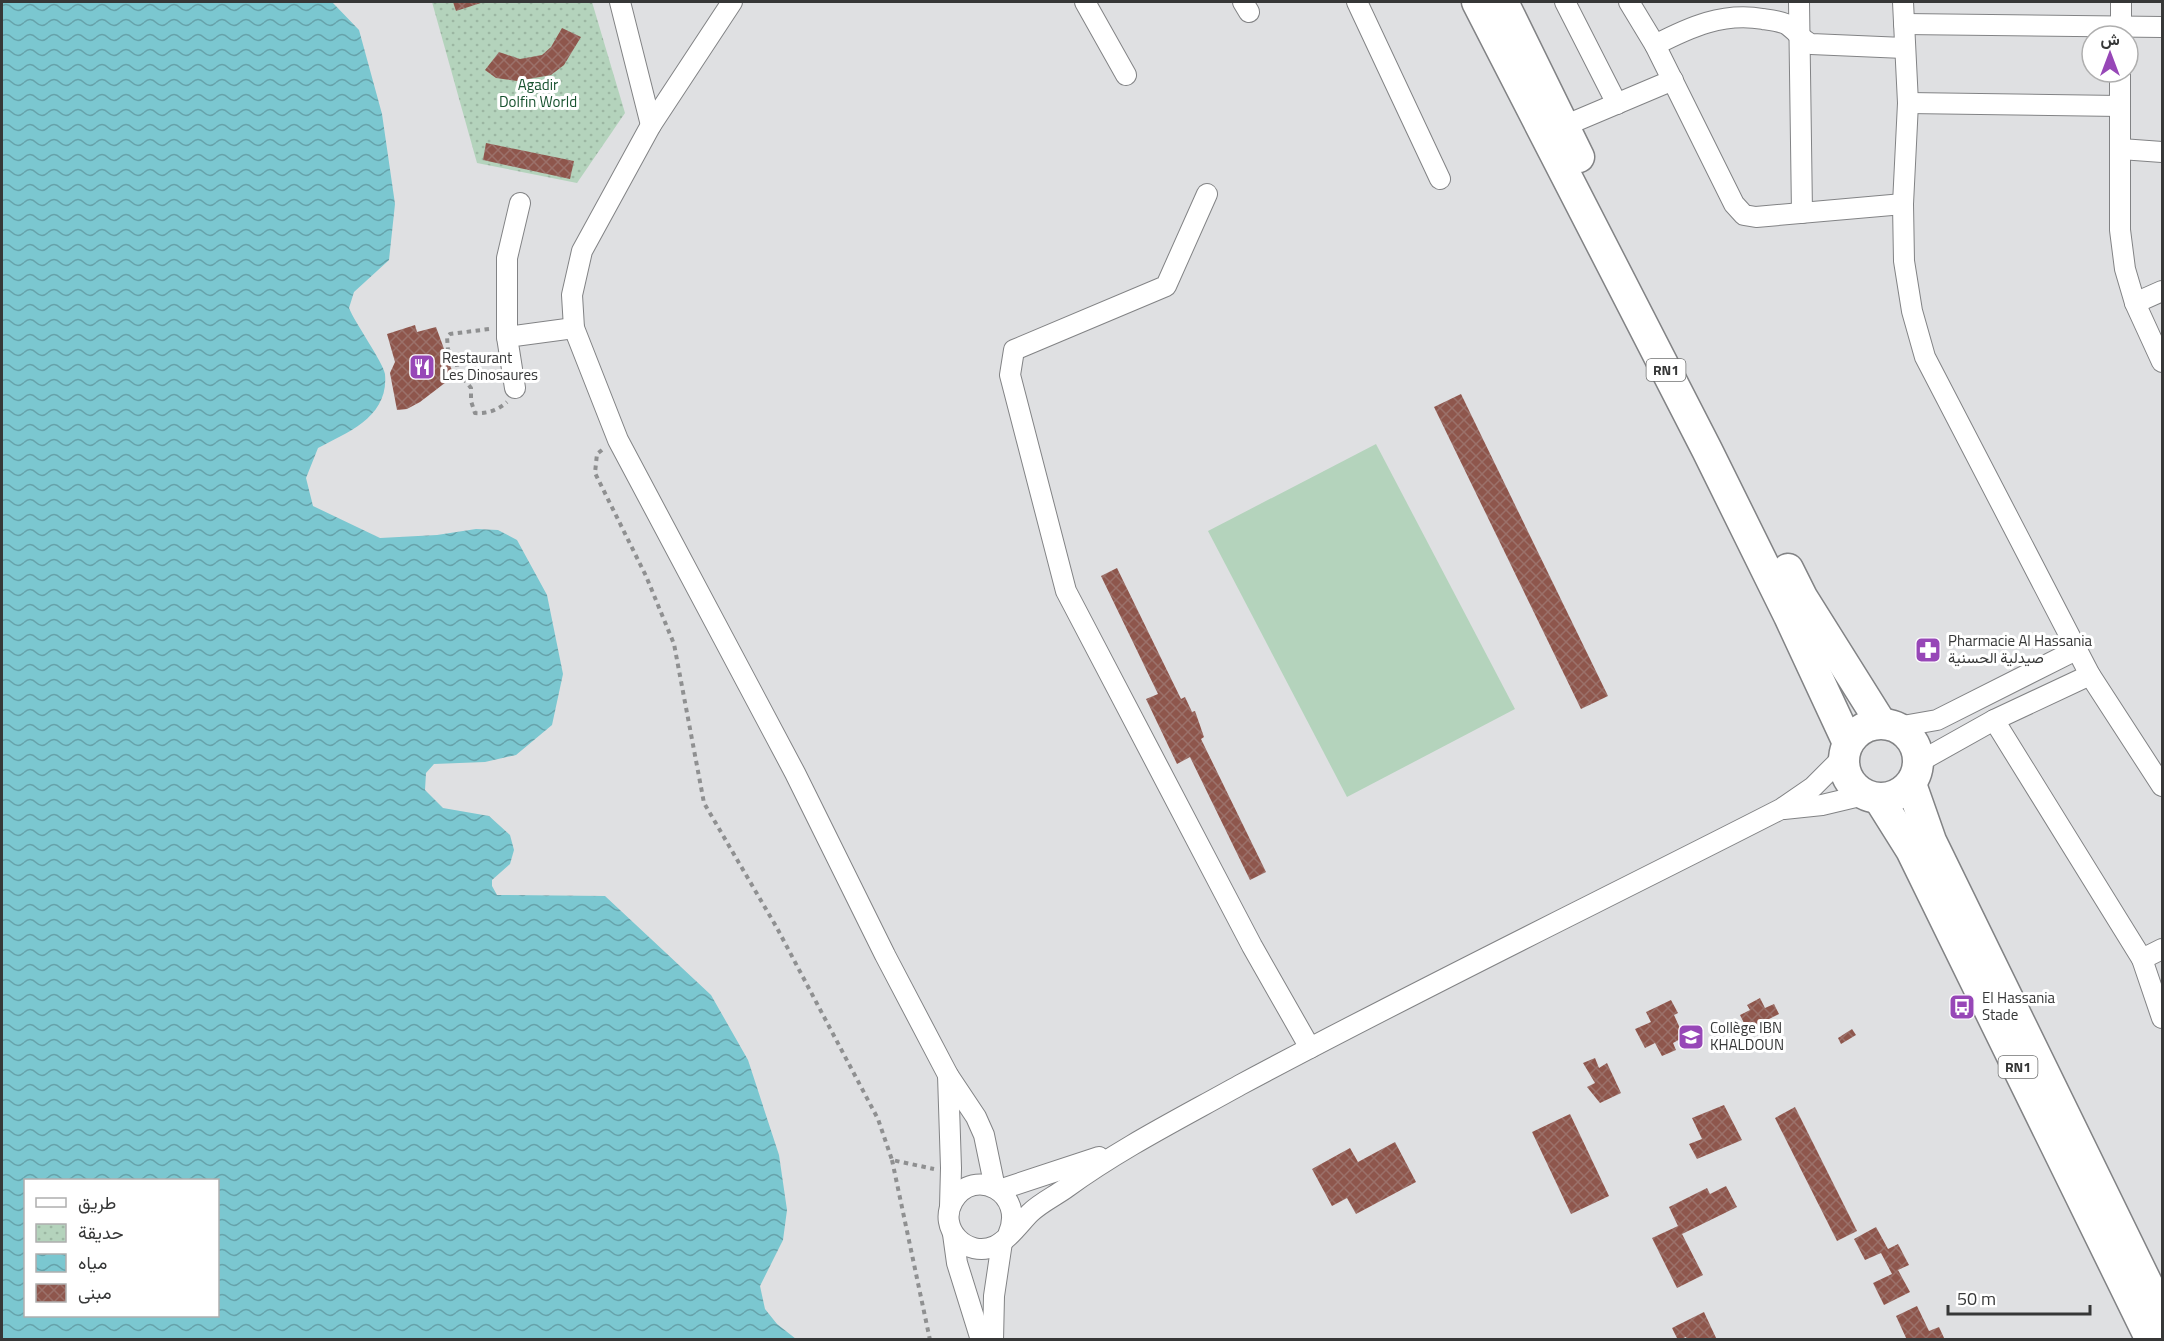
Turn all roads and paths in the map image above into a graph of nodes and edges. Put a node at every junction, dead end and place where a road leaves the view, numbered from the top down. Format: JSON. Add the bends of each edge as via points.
{"nodes":[{"id":1,"x":620,"y":2,"type":"edge"},
{"id":2,"x":732,"y":2,"type":"edge"},
{"id":3,"x":1085,"y":2,"type":"edge"},
{"id":4,"x":1357,"y":2,"type":"edge"},
{"id":5,"x":1477,"y":2,"type":"edge"},
{"id":6,"x":1503,"y":2,"type":"edge"},
{"id":7,"x":1565,"y":2,"type":"edge"},
{"id":8,"x":1629,"y":2,"type":"edge"},
{"id":9,"x":1799,"y":2,"type":"edge"},
{"id":10,"x":1903,"y":2,"type":"edge"},
{"id":11,"x":2121,"y":2,"type":"edge"},
{"id":12,"x":1740,"y":9,"type":"edge"},
{"id":13,"x":1904,"y":24,"type":"junction"},
{"id":14,"x":2121,"y":24,"type":"edge"},
{"id":15,"x":2163,"y":27,"type":"edge"},
{"id":16,"x":2140,"y":29,"type":"edge"},
{"id":17,"x":2080,"y":30,"type":"edge"},
{"id":18,"x":1798,"y":37,"type":"junction"},
{"id":19,"x":1655,"y":45,"type":"junction"},
{"id":20,"x":1904,"y":48,"type":"junction"},
{"id":21,"x":1126,"y":75,"type":"dead end"},
{"id":22,"x":1673,"y":80,"type":"junction"},
{"id":23,"x":2120,"y":84,"type":"edge"},
{"id":24,"x":1908,"y":103,"type":"junction"},
{"id":25,"x":1617,"y":104,"type":"junction"},
{"id":26,"x":2120,"y":106,"type":"junction"},
{"id":27,"x":651,"y":125,"type":"junction"},
{"id":28,"x":1564,"y":126,"type":"junction"},
{"id":29,"x":2121,"y":149,"type":"junction"},
{"id":30,"x":2163,"y":152,"type":"edge"},
{"id":31,"x":1440,"y":179,"type":"dead end"},
{"id":32,"x":1207,"y":194,"type":"dead end"},
{"id":33,"x":520,"y":203,"type":"dead end"},
{"id":34,"x":1903,"y":204,"type":"junction"},
{"id":35,"x":1802,"y":213,"type":"junction"},
{"id":36,"x":2163,"y":291,"type":"edge"},
{"id":37,"x":2135,"y":303,"type":"junction"},
{"id":38,"x":574,"y":328,"type":"junction"},
{"id":39,"x":507,"y":333,"type":"junction"},
{"id":40,"x":2163,"y":362,"type":"edge"},
{"id":41,"x":515,"y":388,"type":"joint"},
{"id":42,"x":618,"y":440,"type":"junction"},
{"id":43,"x":2076,"y":650,"type":"junction"},
{"id":44,"x":2090,"y":675,"type":"junction"},
{"id":45,"x":1994,"y":720,"type":"junction"},
{"id":46,"x":1889,"y":725,"type":"junction"},
{"id":47,"x":1846,"y":750,"type":"junction"},
{"id":48,"x":1915,"y":773,"type":"junction"},
{"id":49,"x":2163,"y":786,"type":"edge"},
{"id":50,"x":1871,"y":797,"type":"junction"},
{"id":51,"x":1782,"y":809,"type":"junction"},
{"id":52,"x":2163,"y":949,"type":"edge"},
{"id":53,"x":2142,"y":959,"type":"junction"},
{"id":54,"x":2163,"y":1018,"type":"edge"},
{"id":55,"x":1310,"y":1048,"type":"junction"},
{"id":56,"x":948,"y":1075,"type":"junction"},
{"id":57,"x":1119,"y":1151,"type":"junction"},
{"id":58,"x":892,"y":1160,"type":"junction"},
{"id":59,"x":938,"y":1170,"type":"dead end"},
{"id":60,"x":997,"y":1189,"type":"junction"},
{"id":61,"x":950,"y":1208,"type":"junction"},
{"id":62,"x":953,"y":1234,"type":"junction"},
{"id":63,"x":1005,"y":1239,"type":"junction"},
{"id":64,"x":2163,"y":1314,"type":"edge"},
{"id":65,"x":930,"y":1340,"type":"edge"},
{"id":66,"x":981,"y":1340,"type":"edge"},
{"id":67,"x":993,"y":1340,"type":"edge"},
{"id":68,"x":2151,"y":1340,"type":"edge"}],
"edges":[{"from":1,"to":27,"type":"street"},
{"from":2,"to":27,"type":"street"},
{"from":3,"to":21,"type":"street"},
{"from":4,"to":31,"type":"street"},
{"from":5,"to":47,"type":"highway","number":"RN1","via":[[1790,616]]},
{"from":6,"to":28,"type":"highway","number":"RN1"},
{"from":7,"to":25,"type":"street"},
{"from":8,"to":19,"type":"street"},
{"from":9,"to":18,"type":"street"},
{"from":10,"to":13,"type":"street"},
{"from":11,"to":14,"type":"street"},
{"from":12,"to":18,"type":"street","via":[[1787,25]]},
{"from":12,"to":19,"type":"street"},
{"from":13,"to":17,"type":"street"},
{"from":13,"to":20,"type":"street"},
{"from":15,"to":16,"type":"street"},
{"from":18,"to":20,"type":"street","via":[[1811,44]]},
{"from":18,"to":35,"type":"street"},
{"from":19,"to":22,"type":"street"},
{"from":20,"to":24,"type":"street"},
{"from":22,"to":25,"type":"street"},
{"from":22,"to":35,"type":"street","via":[[1734,204],[1744,215]]},
{"from":23,"to":26,"type":"street"},
{"from":24,"to":26,"type":"street"},
{"from":24,"to":34,"type":"street"},
{"from":25,"to":28,"type":"street"},
{"from":26,"to":29,"type":"street"},
{"from":27,"to":38,"type":"street","via":[[582,251],[572,295]]},
{"from":28,"to":46,"type":"highway","number":"RN1","via":[[1802,597]]},
{"from":29,"to":30,"type":"street"},
{"from":29,"to":37,"type":"street","via":[[2120,230]]},
{"from":32,"to":55,"type":"street","via":[[1166,286],[1014,350],[1010,375],[1066,591],[1252,946]]},
{"from":33,"to":39,"type":"street","via":[[507,258]]},
{"from":34,"to":35,"type":"street"},
{"from":34,"to":43,"type":"street","via":[[1904,261],[1925,357]]},
{"from":36,"to":37,"type":"street"},
{"from":37,"to":40,"type":"street"},
{"from":38,"to":39,"type":"street"},
{"from":38,"to":42,"type":"street"},
{"from":39,"to":41,"type":"street"},
{"from":39,"to":41,"type":"path","via":[[450,334],[448,350],[471,388],[476,413],[500,408]]},
{"from":42,"to":56,"type":"street","via":[[795,773]]},
{"from":42,"to":58,"type":"path","via":[[597,454],[595,472],[674,644],[704,803],[777,928],[873,1109]]},
{"from":43,"to":44,"type":"street"},
{"from":43,"to":46,"type":"street","via":[[1937,720]]},
{"from":44,"to":45,"type":"street"},
{"from":44,"to":49,"type":"street"},
{"from":45,"to":48,"type":"street"},
{"from":45,"to":53,"type":"street"},
{"from":46,"to":47,"type":"highway","via":[[1862,729]]},
{"from":46,"to":48,"type":"highway","number":"RN1","via":[[1911,738],[1918,753]]},
{"from":47,"to":50,"type":"highway","number":"RN1","via":[[1848,779]]},
{"from":47,"to":51,"type":"street","via":[[1813,787]]},
{"from":48,"to":50,"type":"highway","via":[[1891,798]]},
{"from":48,"to":64,"type":"highway","number":"RN1","via":[[1930,841]]},
{"from":50,"to":51,"type":"street"},
{"from":50,"to":68,"type":"highway","number":"RN1","via":[[1911,850]]},
{"from":51,"to":55,"type":"street"},
{"from":52,"to":53,"type":"street"},
{"from":53,"to":54,"type":"street"},
{"from":55,"to":57,"type":"street"},
{"from":56,"to":60,"type":"street","via":[[984,1135]]},
{"from":56,"to":61,"type":"street"},
{"from":57,"to":60,"type":"street"},
{"from":57,"to":63,"type":"street","via":[[1035,1208]]},
{"from":58,"to":59,"type":"path"},
{"from":58,"to":65,"type":"path"},
{"from":60,"to":61,"type":"street","via":[[986,1185],[968,1187]]},
{"from":60,"to":63,"type":"street","via":[[1013,1211]]},
{"from":61,"to":62,"type":"street","via":[[949,1226]]},
{"from":62,"to":63,"type":"street","via":[[976,1249]]},
{"from":62,"to":66,"type":"street","via":[[957,1263]]},
{"from":63,"to":67,"type":"street","via":[[994,1296]]}]}
